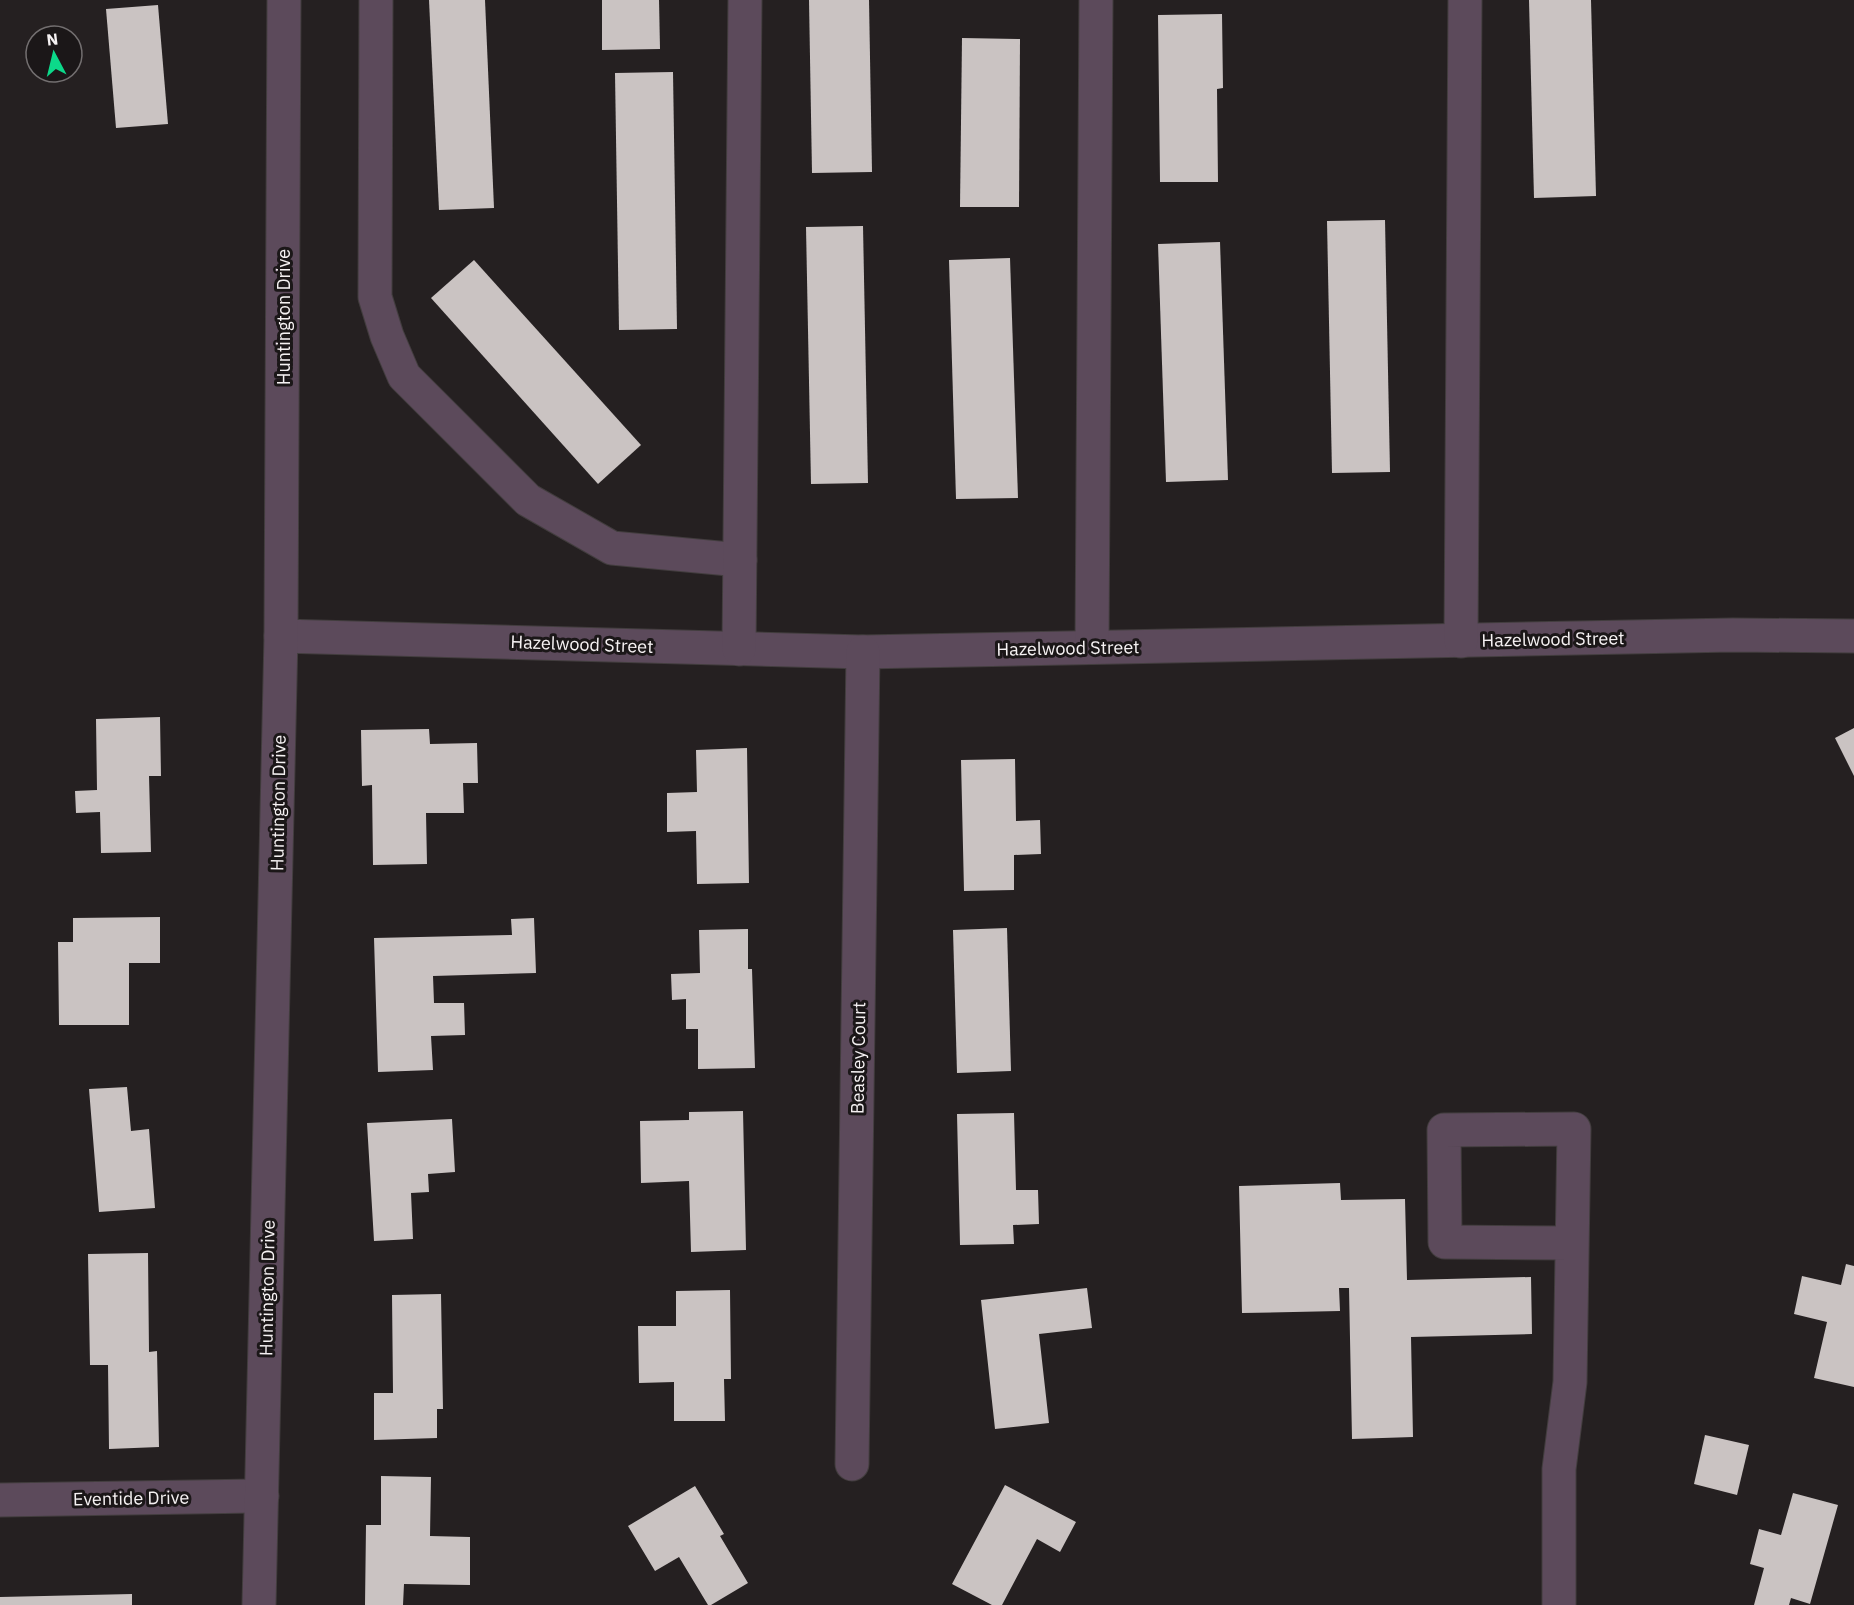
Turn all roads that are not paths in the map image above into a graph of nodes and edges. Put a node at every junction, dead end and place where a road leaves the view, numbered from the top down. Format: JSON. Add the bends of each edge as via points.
{"nodes":[{"id":1,"x":284,"y":0,"type":"edge"},
{"id":2,"x":376,"y":0,"type":"edge"},
{"id":3,"x":745,"y":0,"type":"edge"},
{"id":4,"x":1096,"y":0,"type":"edge"},
{"id":5,"x":1465,"y":0,"type":"edge"},
{"id":6,"x":740,"y":560,"type":"junction"},
{"id":7,"x":281,"y":636,"type":"junction"},
{"id":8,"x":1854,"y":636,"type":"edge"},
{"id":9,"x":1461,"y":641,"type":"junction"},
{"id":10,"x":1092,"y":647,"type":"junction"},
{"id":11,"x":739,"y":649,"type":"junction"},
{"id":12,"x":863,"y":652,"type":"junction"},
{"id":13,"x":1571,"y":1243,"type":"junction"},
{"id":14,"x":852,"y":1464,"type":"dead end"},
{"id":15,"x":262,"y":1496,"type":"junction"},
{"id":16,"x":0,"y":1500,"type":"edge"},
{"id":17,"x":259,"y":1605,"type":"edge"},
{"id":18,"x":1559,"y":1605,"type":"edge"}],
"edges":[{"from":1,"to":7,"type":"street","name":"Huntington Drive"},
{"from":2,"to":6,"type":"street","via":[[375,297],[404,376],[528,500],[612,548]]},
{"from":3,"to":6,"type":"street"},
{"from":4,"to":10,"type":"street"},
{"from":5,"to":9,"type":"street"},
{"from":6,"to":11,"type":"street"},
{"from":7,"to":11,"type":"street","name":"Hazelwood Street"},
{"from":7,"to":15,"type":"street","name":"Huntington Drive"},
{"from":8,"to":9,"type":"street","name":"Hazelwood Street"},
{"from":9,"to":10,"type":"street","name":"Hazelwood Street"},
{"from":10,"to":12,"type":"street","name":"Hazelwood Street"},
{"from":11,"to":12,"type":"street","name":"Hazelwood Street"},
{"from":12,"to":14,"type":"street","name":"Beasley Court"},
{"from":13,"to":13,"type":"street","via":[[1574,1129],[1444,1130],[1444,1242]]},
{"from":13,"to":18,"type":"street","via":[[1570,1382],[1559,1469]]},
{"from":15,"to":16,"type":"street","name":"Eventide Drive"},
{"from":15,"to":17,"type":"street","name":"Huntington Drive"}]}
